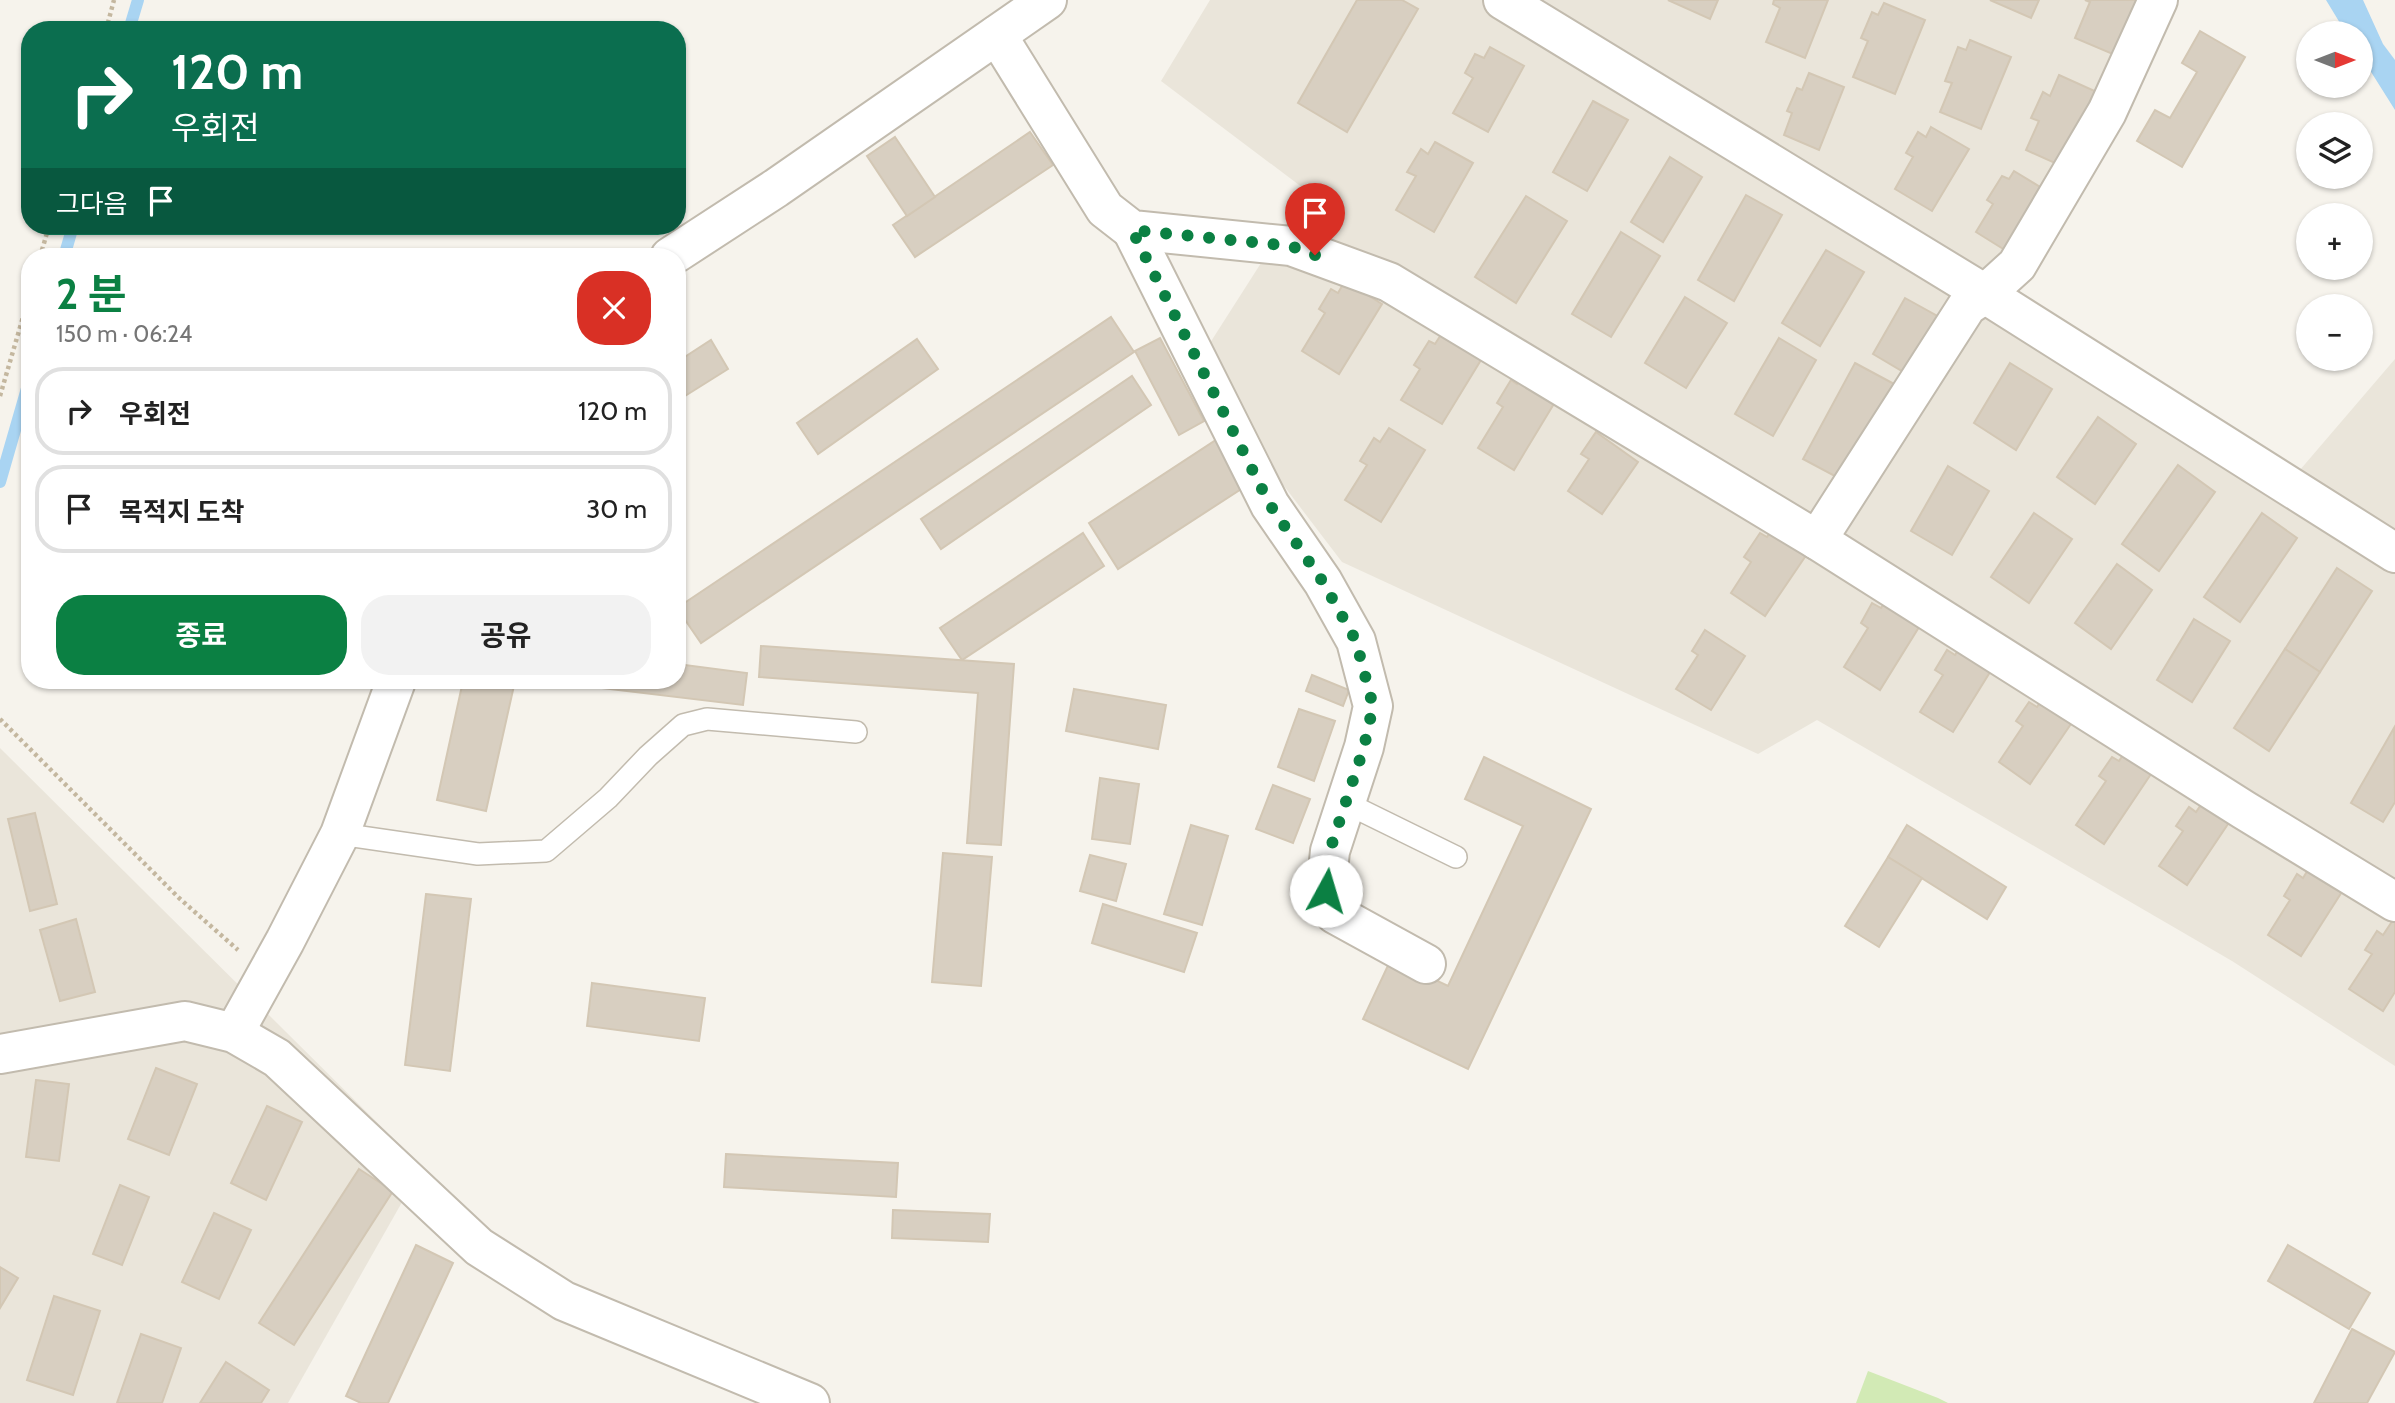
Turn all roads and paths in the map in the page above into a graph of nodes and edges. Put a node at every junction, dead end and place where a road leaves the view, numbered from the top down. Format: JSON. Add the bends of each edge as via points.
{"nodes":[{"id":1,"x":114,"y":0,"type":"edge"},
{"id":2,"x":1047,"y":0,"type":"edge"},
{"id":3,"x":1503,"y":0,"type":"edge"},
{"id":4,"x":2158,"y":0,"type":"edge"},
{"id":5,"x":108,"y":21,"type":"edge"},
{"id":6,"x":997,"y":35,"type":"junction"},
{"id":7,"x":1132,"y":230,"type":"junction"},
{"id":8,"x":683,"y":248,"type":"edge"},
{"id":9,"x":1985,"y":294,"type":"junction"},
{"id":10,"x":21,"y":324,"type":"edge"},
{"id":11,"x":0,"y":396,"type":"edge"},
{"id":12,"x":1817,"y":540,"type":"junction"},
{"id":13,"x":2395,"y":553,"type":"edge"},
{"id":14,"x":393,"y":689,"type":"edge"},
{"id":15,"x":0,"y":719,"type":"edge"},
{"id":16,"x":856,"y":732,"type":"dead end"},
{"id":17,"x":1346,"y":803,"type":"junction"},
{"id":18,"x":340,"y":834,"type":"junction"},
{"id":19,"x":1456,"y":857,"type":"dead end"},
{"id":20,"x":2395,"y":902,"type":"edge"},
{"id":21,"x":1426,"y":964,"type":"dead end"},
{"id":22,"x":266,"y":975,"type":"junction"},
{"id":23,"x":234,"y":1032,"type":"junction"},
{"id":24,"x":0,"y":1054,"type":"edge"},
{"id":25,"x":810,"y":1403,"type":"edge"}],
"edges":[{"from":1,"to":5,"type":"path"},
{"from":2,"to":6,"type":"street"},
{"from":3,"to":9,"type":"street"},
{"from":4,"to":9,"type":"street","via":[[2086,148],[2017,265]]},
{"from":6,"to":7,"type":"street","via":[[1105,209]]},
{"from":6,"to":8,"type":"street"},
{"from":7,"to":12,"type":"street","via":[[1291,246],[1389,282]]},
{"from":7,"to":17,"type":"street","via":[[1270,505],[1323,582],[1356,641],[1373,706]]},
{"from":9,"to":12,"type":"street","via":[[1967,306]]},
{"from":9,"to":13,"type":"street"},
{"from":10,"to":11,"type":"path"},
{"from":12,"to":20,"type":"street"},
{"from":14,"to":18,"type":"street"},
{"from":15,"to":22,"type":"path","via":[[179,898]]},
{"from":16,"to":18,"type":"lane","via":[[707,719],[683,725],[547,850],[478,854]]},
{"from":17,"to":19,"type":"lane"},
{"from":17,"to":21,"type":"street","via":[[1330,850],[1326,891],[1335,914]]},
{"from":18,"to":22,"type":"street"},
{"from":22,"to":23,"type":"street"},
{"from":23,"to":24,"type":"street","via":[[185,1021]]},
{"from":23,"to":25,"type":"street","via":[[277,1058],[479,1247],[564,1301]]}]}
